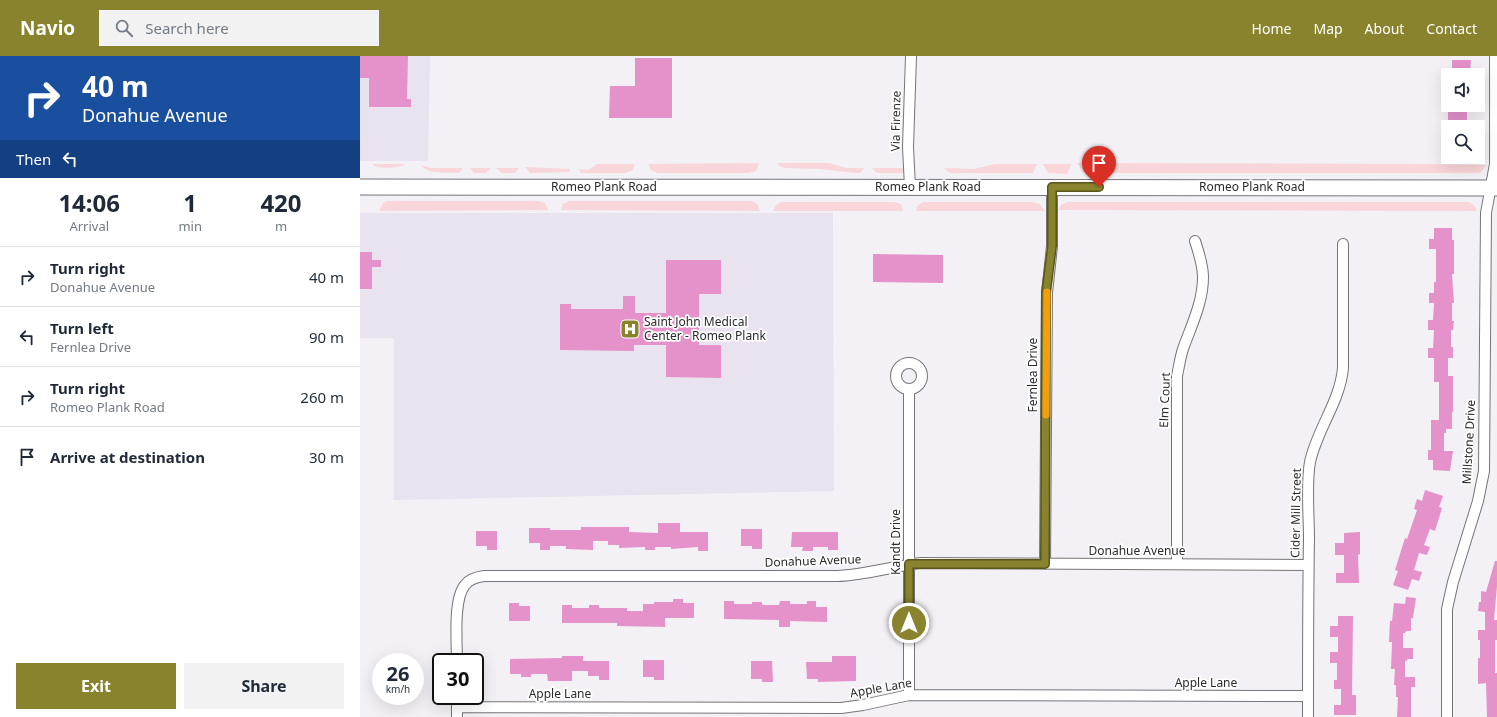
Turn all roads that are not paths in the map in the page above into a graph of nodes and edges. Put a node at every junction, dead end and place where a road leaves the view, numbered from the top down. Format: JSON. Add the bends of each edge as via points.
{"nodes":[{"id":1,"x":910,"y":56,"type":"edge"},
{"id":2,"x":1495,"y":56,"type":"edge"},
{"id":3,"x":1496,"y":82,"type":"edge"},
{"id":4,"x":360,"y":187,"type":"edge"},
{"id":5,"x":910,"y":187,"type":"junction"},
{"id":6,"x":1052,"y":187,"type":"junction"},
{"id":7,"x":1494,"y":188,"type":"edge"},
{"id":8,"x":1196,"y":241,"type":"dead end"},
{"id":9,"x":1343,"y":244,"type":"dead end"},
{"id":10,"x":909,"y":389,"type":"dead end"},
{"id":11,"x":909,"y":564,"type":"junction"},
{"id":12,"x":1045,"y":564,"type":"junction"},
{"id":13,"x":1176,"y":564,"type":"junction"},
{"id":14,"x":1308,"y":565,"type":"junction"},
{"id":15,"x":457,"y":653,"type":"edge"},
{"id":16,"x":909,"y":695,"type":"junction"},
{"id":17,"x":1308,"y":696,"type":"junction"},
{"id":18,"x":457,"y":712,"type":"edge"},
{"id":19,"x":772,"y":712,"type":"edge"},
{"id":20,"x":1308,"y":717,"type":"edge"},
{"id":21,"x":1446,"y":717,"type":"edge"}],
"edges":[{"from":1,"to":5,"type":"street","name":"Via Firenze"},
{"from":2,"to":3,"type":"street","name":"Millstone Drive"},
{"from":3,"to":7,"type":"street","name":"Millstone Drive"},
{"from":4,"to":5,"type":"main road","name":"Romeo Plank Road"},
{"from":5,"to":6,"type":"main road","name":"Romeo Plank Road"},
{"from":6,"to":7,"type":"main road","name":"Romeo Plank Road"},
{"from":6,"to":12,"type":"street","name":"Fernlea Drive","via":[[1052,246],[1046,293]]},
{"from":7,"to":21,"type":"street","name":"Millstone Drive","via":[[1486,212],[1484,470],[1478,501],[1447,609]]},
{"from":8,"to":13,"type":"street","name":"Elm Court","via":[[1203,278],[1202,290],[1177,376]]},
{"from":9,"to":14,"type":"street","name":"Cider Mill Street","via":[[1342,381],[1310,463]]},
{"from":10,"to":11,"type":"street","name":"Kandt Drive"},
{"from":11,"to":12,"type":"street","name":"Donahue Avenue"},
{"from":11,"to":15,"type":"street","name":"Donahue Avenue","via":[[837,576],[484,576],[470,580],[461,591],[458,607]]},
{"from":11,"to":16,"type":"street","name":"Kandt Drive"},
{"from":12,"to":13,"type":"street","name":"Donahue Avenue"},
{"from":13,"to":14,"type":"street","name":"Donahue Avenue"},
{"from":14,"to":17,"type":"street","name":"Cider Mill Street"},
{"from":16,"to":17,"type":"street","name":"Apple Lane"},
{"from":16,"to":19,"type":"street","name":"Apple Lane","via":[[852,707]]},
{"from":17,"to":20,"type":"street","name":"Cider Mill Street"},
{"from":18,"to":19,"type":"street","name":"Apple Lane"}]}
